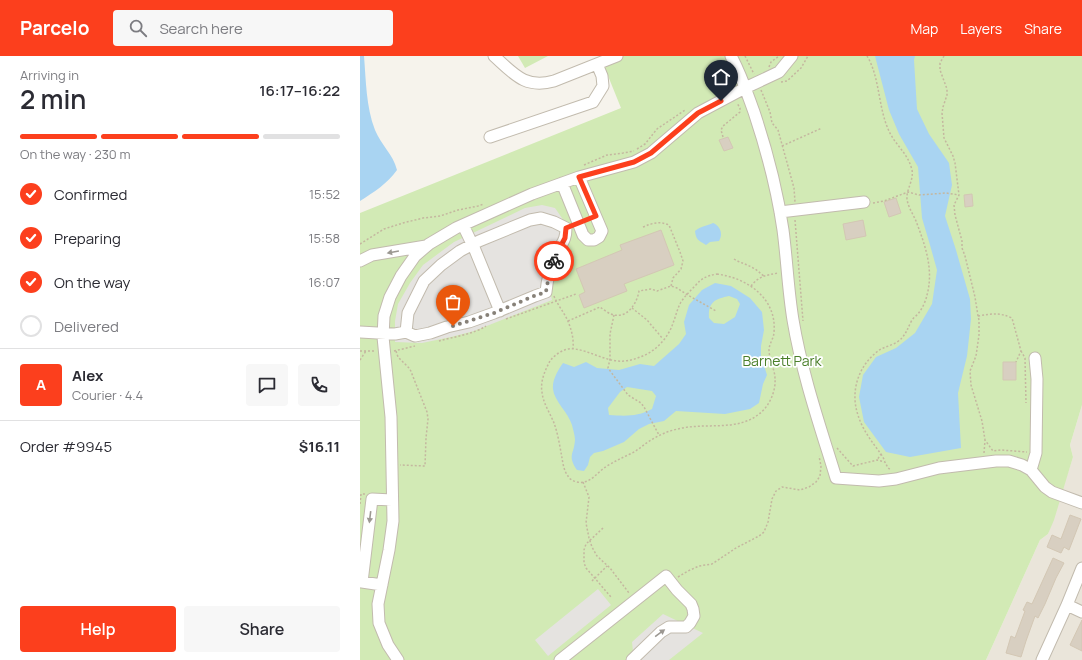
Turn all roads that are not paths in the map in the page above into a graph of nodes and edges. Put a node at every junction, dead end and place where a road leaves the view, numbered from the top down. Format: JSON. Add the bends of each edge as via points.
{"nodes":[{"id":1,"x":494,"y":56,"type":"edge"},
{"id":2,"x":617,"y":56,"type":"edge"},
{"id":3,"x":731,"y":56,"type":"edge"},
{"id":4,"x":792,"y":56,"type":"edge"},
{"id":5,"x":598,"y":64,"type":"junction"},
{"id":6,"x":744,"y":83,"type":"junction"},
{"id":7,"x":490,"y":137,"type":"dead end"},
{"id":8,"x":579,"y":172,"type":"junction"},
{"id":9,"x":562,"y":183,"type":"junction"},
{"id":10,"x":866,"y":203,"type":"road end"},
{"id":11,"x":780,"y":212,"type":"junction"},
{"id":12,"x":596,"y":216,"type":"junction"},
{"id":13,"x":578,"y":223,"type":"junction"},
{"id":14,"x":463,"y":225,"type":"junction"},
{"id":15,"x":566,"y":228,"type":"junction"},
{"id":16,"x":472,"y":245,"type":"junction"},
{"id":17,"x":427,"y":246,"type":"junction"},
{"id":18,"x":360,"y":261,"type":"edge"},
{"id":19,"x":500,"y":311,"type":"junction"},
{"id":20,"x":360,"y":332,"type":"edge"},
{"id":21,"x":400,"y":333,"type":"junction"},
{"id":22,"x":383,"y":334,"type":"junction"},
{"id":23,"x":1035,"y":358,"type":"dead end"},
{"id":24,"x":1030,"y":470,"type":"junction"},
{"id":25,"x":392,"y":500,"type":"junction"},
{"id":26,"x":1082,"y":503,"type":"edge"},
{"id":27,"x":1082,"y":568,"type":"edge"},
{"id":28,"x":382,"y":585,"type":"junction"},
{"id":29,"x":1067,"y":605,"type":"junction"},
{"id":30,"x":1082,"y":612,"type":"edge"},
{"id":31,"x":398,"y":660,"type":"edge"},
{"id":32,"x":560,"y":660,"type":"edge"},
{"id":33,"x":632,"y":660,"type":"edge"},
{"id":34,"x":1042,"y":660,"type":"edge"}],
"edges":[{"from":1,"to":5,"type":"street","via":[[519,78],[536,84],[554,81]]},
{"from":2,"to":5,"type":"street"},
{"from":3,"to":6,"type":"street"},
{"from":4,"to":6,"type":"street","via":[[779,72],[758,82]]},
{"from":5,"to":7,"type":"street","via":[[603,86],[592,102]]},
{"from":6,"to":8,"type":"street","via":[[698,113],[651,153],[640,159]]},
{"from":6,"to":11,"type":"street","via":[[763,141]]},
{"from":8,"to":9,"type":"street"},
{"from":8,"to":12,"type":"street"},
{"from":9,"to":13,"type":"street"},
{"from":9,"to":14,"type":"street"},
{"from":10,"to":11,"type":"street"},
{"from":11,"to":24,"type":"street","via":[[793,321],[801,359],[836,478],[879,481],[939,468],[996,461],[1016,463]]},
{"from":12,"to":13,"type":"street"},
{"from":12,"to":13,"type":"street","via":[[602,230],[599,237],[594,240],[588,240],[583,235]]},
{"from":13,"to":15,"type":"street"},
{"from":14,"to":16,"type":"street"},
{"from":14,"to":17,"type":"street"},
{"from":15,"to":16,"type":"street","via":[[541,218],[530,220]]},
{"from":15,"to":19,"type":"street","via":[[565,238],[556,255],[546,292]]},
{"from":16,"to":19,"type":"street"},
{"from":16,"to":21,"type":"street","via":[[460,251],[424,280]]},
{"from":17,"to":18,"type":"street","one_way":true,"via":[[372,255]]},
{"from":17,"to":22,"type":"street","via":[[415,256],[390,297],[384,316]]},
{"from":19,"to":21,"type":"street","via":[[430,333],[415,336]]},
{"from":20,"to":22,"type":"street"},
{"from":21,"to":22,"type":"street"},
{"from":22,"to":25,"type":"street","via":[[391,417]]},
{"from":23,"to":24,"type":"street","via":[[1036,453]]},
{"from":24,"to":26,"type":"street","via":[[1052,492]]},
{"from":25,"to":28,"type":"street","via":[[393,521]]},
{"from":25,"to":28,"type":"street","one_way":true,"via":[[372,499],[364,559],[362,582]]},
{"from":27,"to":29,"type":"street"},
{"from":28,"to":31,"type":"street","via":[[378,604],[379,623],[388,645]]},
{"from":29,"to":30,"type":"street"},
{"from":29,"to":34,"type":"street"},
{"from":33,"to":32,"type":"street","one_way":true,"via":[[660,632],[669,627],[686,627],[694,616],[691,604],[669,579],[635,601]]}]}
